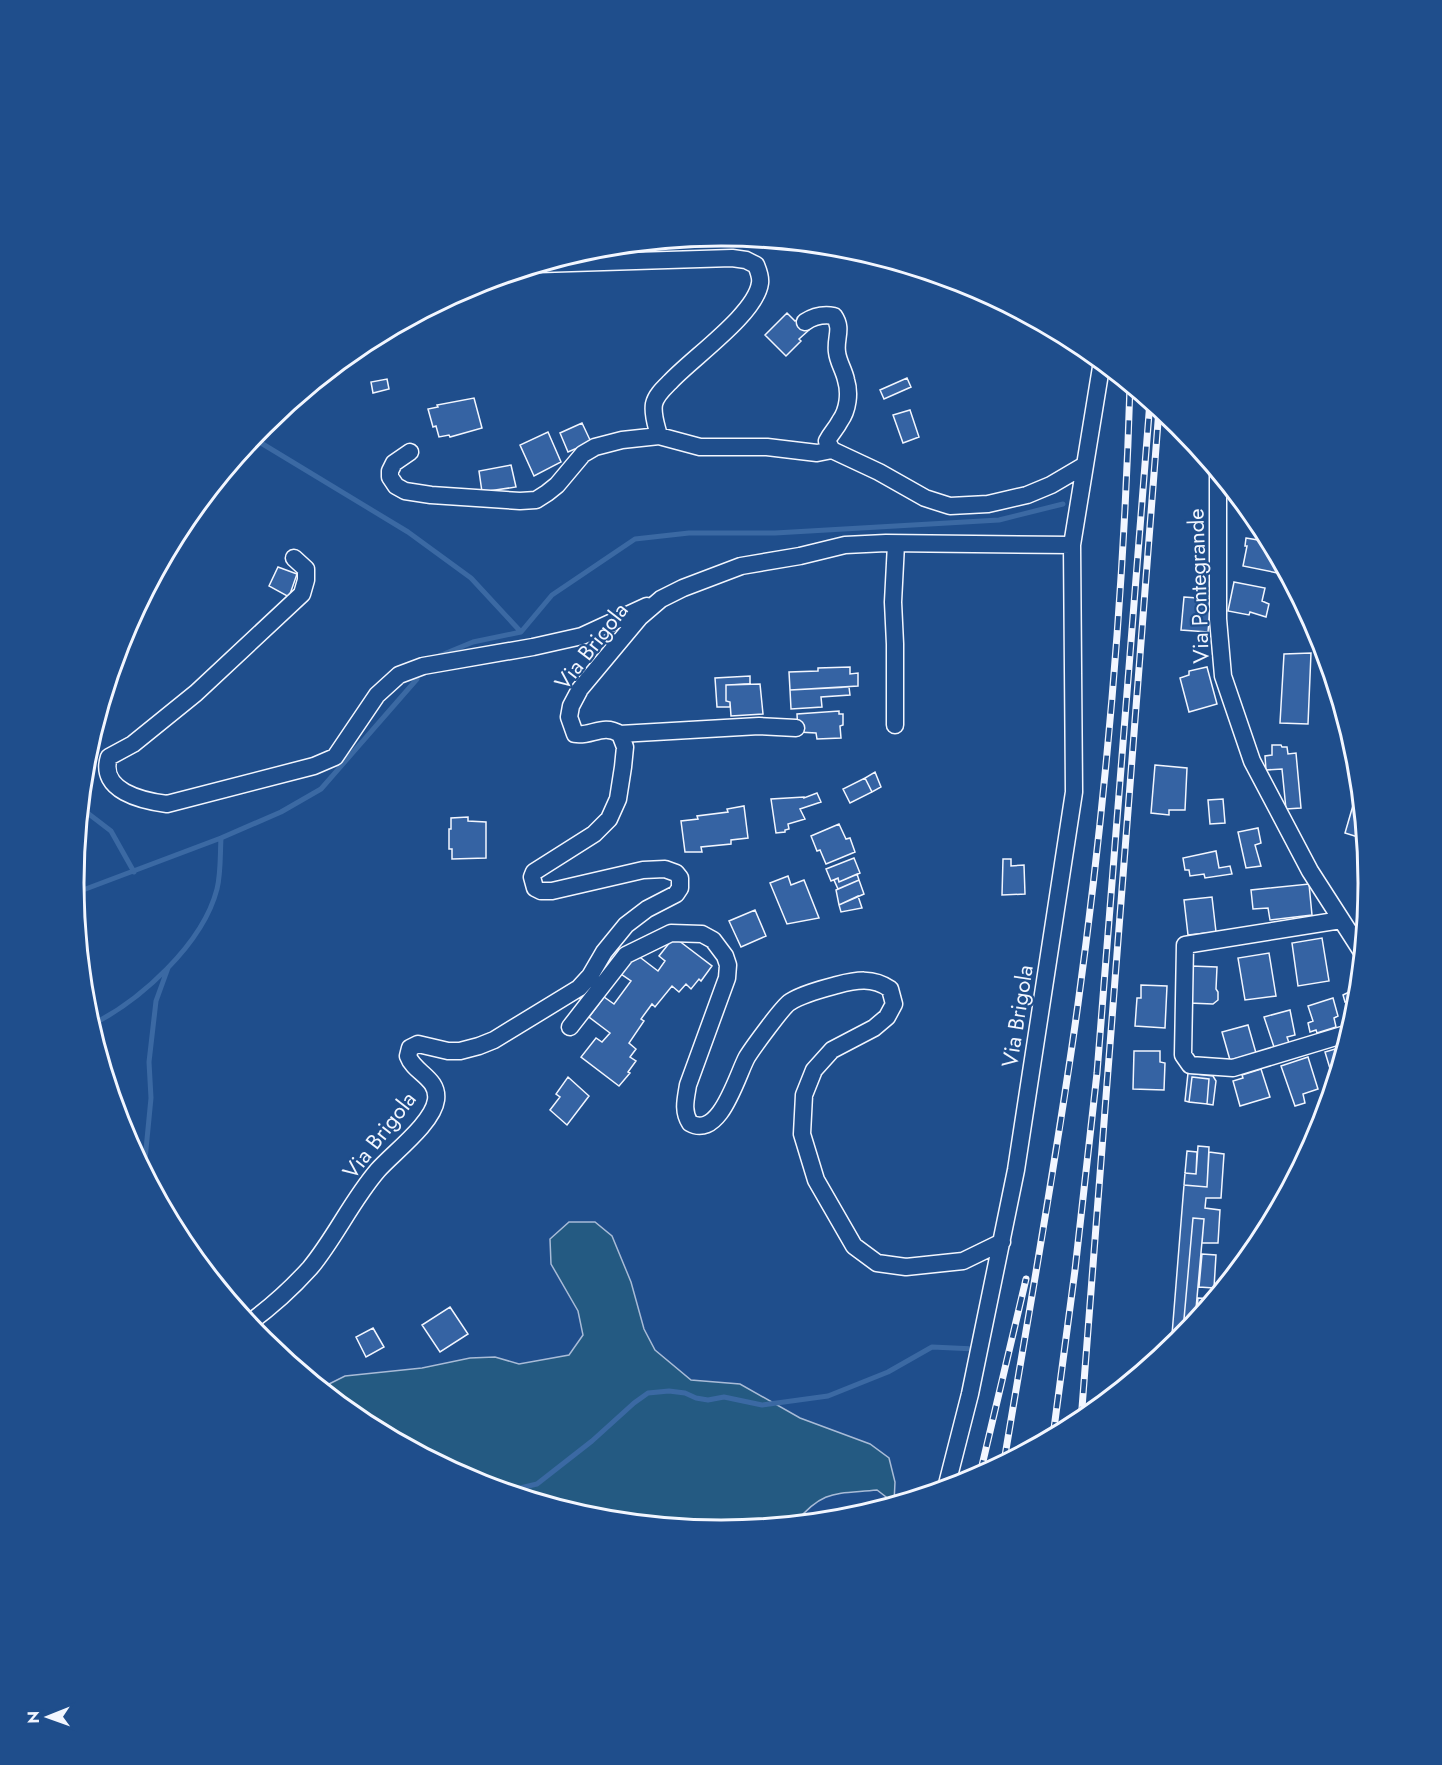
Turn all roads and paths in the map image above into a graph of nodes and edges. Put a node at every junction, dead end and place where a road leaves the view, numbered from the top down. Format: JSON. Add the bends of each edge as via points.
{"nodes":[{"id":1,"x":575,"y":263,"type":"edge"},
{"id":2,"x":805,"y":322,"type":"dead end"},
{"id":3,"x":1100,"y":370,"type":"edge"},
{"id":4,"x":659,"y":436,"type":"junction"},
{"id":5,"x":832,"y":450,"type":"junction"},
{"id":6,"x":410,"y":452,"type":"dead end"},
{"id":7,"x":1085,"y":465,"type":"junction"},
{"id":8,"x":1218,"y":485,"type":"edge"},
{"id":9,"x":896,"y":544,"type":"junction"},
{"id":10,"x":1072,"y":545,"type":"junction"},
{"id":11,"x":294,"y":558,"type":"dead end"},
{"id":12,"x":661,"y":599,"type":"junction"},
{"id":13,"x":895,"y":725,"type":"dead end"},
{"id":14,"x":796,"y":728,"type":"dead end"},
{"id":15,"x":620,"y":734,"type":"junction"},
{"id":16,"x":1341,"y":920,"type":"junction"},
{"id":17,"x":1355,"y":942,"type":"edge"},
{"id":18,"x":570,"y":1027,"type":"dead end"},
{"id":19,"x":1339,"y":1036,"type":"edge"},
{"id":20,"x":1002,"y":1242,"type":"junction"},
{"id":21,"x":256,"y":1318,"type":"edge"},
{"id":22,"x":949,"y":1477,"type":"edge"}],
"edges":[{"from":1,"to":4,"type":"street","via":[[732,258],[756,265],[760,285],[747,310],[660,393],[654,404]]},
{"from":2,"to":5,"type":"street","via":[[827,315],[834,316],[839,323],[837,355],[848,394],[840,422],[827,441]]},
{"from":3,"to":7,"type":"street","name":"Via Brigola"},
{"from":4,"to":5,"type":"street","via":[[700,447],[760,447],[818,453]]},
{"from":4,"to":6,"type":"street","via":[[595,447],[536,500],[405,491],[396,486],[390,471],[394,463]]},
{"from":5,"to":7,"type":"street","via":[[919,496],[950,506],[988,504],[1027,495]]},
{"from":7,"to":10,"type":"street","name":"Via Brigola"},
{"from":8,"to":16,"type":"street","name":"Via Pontegrande","via":[[1218,619],[1223,676],[1251,761],[1310,872]]},
{"from":9,"to":10,"type":"street","name":"Via Brigola"},
{"from":9,"to":12,"type":"street","name":"Via Brigola","via":[[845,545],[741,566]]},
{"from":9,"to":13,"type":"street"},
{"from":10,"to":20,"type":"street","name":"Via Brigola","via":[[1074,792],[1017,1170]]},
{"from":11,"to":12,"type":"street","via":[[306,569],[302,594],[196,693],[133,744],[109,758],[106,767],[111,781],[124,792],[167,804],[314,766],[336,757],[377,695],[399,675],[423,666],[582,636]]},
{"from":12,"to":15,"type":"street","name":"Via Brigola","via":[[640,617],[580,689],[571,706],[569,717],[575,734],[612,729]]},
{"from":14,"to":15,"type":"street","via":[[759,726]]},
{"from":15,"to":21,"type":"street","name":"Via Brigola","via":[[625,747],[623,767],[618,799],[609,819],[594,834],[534,872],[533,883],[541,891],[560,891],[643,870],[665,869],[680,878],[680,888],[626,925],[579,988],[494,1040],[460,1051],[418,1044],[410,1048],[410,1061],[435,1090],[432,1112],[377,1171],[310,1267]]},
{"from":16,"to":17,"type":"street","name":"Via Pontegrande"},
{"from":16,"to":19,"type":"street","via":[[1185,945],[1183,1055],[1190,1065],[1233,1068]]},
{"from":18,"to":20,"type":"street","via":[[626,955],[671,933],[702,934],[713,940],[725,956],[727,978],[685,1103],[690,1123],[703,1126],[723,1111],[747,1058],[788,1003],[850,982],[882,983],[890,989],[894,1004],[886,1017],[874,1028],[832,1050],[814,1070],[804,1095],[802,1134],[816,1180],[854,1246],[877,1263],[906,1267],[963,1261]]},
{"from":20,"to":22,"type":"street","name":"Via Brigola"}]}
